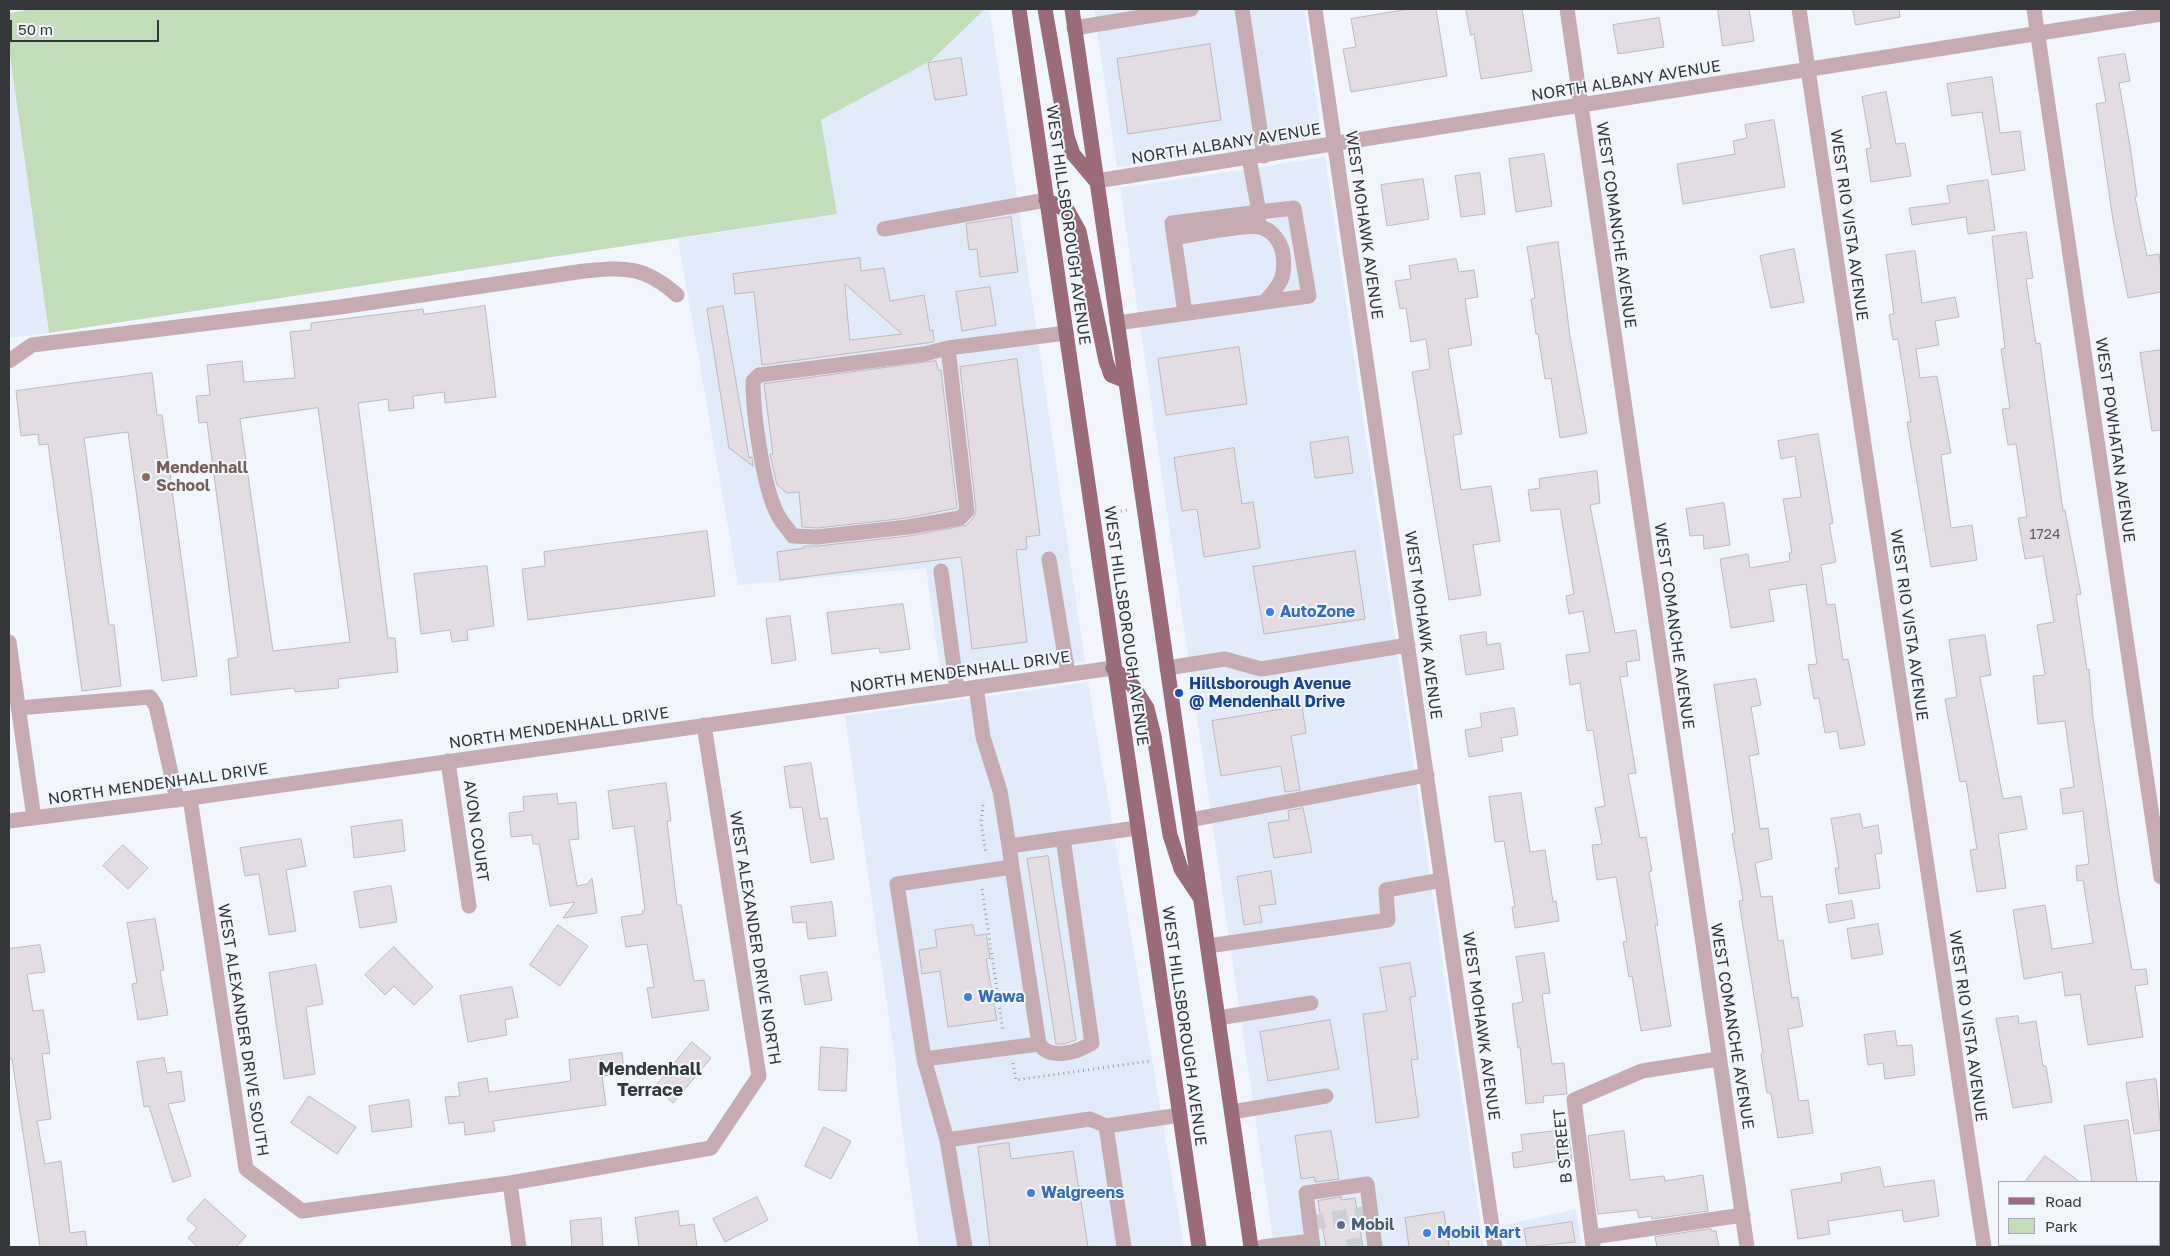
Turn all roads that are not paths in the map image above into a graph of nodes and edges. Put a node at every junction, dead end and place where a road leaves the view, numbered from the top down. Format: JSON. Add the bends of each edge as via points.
{"nodes":[{"id":1,"x":1019,"y":9,"type":"edge"},
{"id":2,"x":1045,"y":9,"type":"edge"},
{"id":3,"x":1072,"y":9,"type":"edge"},
{"id":4,"x":1191,"y":9,"type":"edge"},
{"id":5,"x":1242,"y":9,"type":"edge"},
{"id":6,"x":1315,"y":9,"type":"edge"},
{"id":7,"x":1567,"y":9,"type":"edge"},
{"id":8,"x":1799,"y":9,"type":"edge"},
{"id":9,"x":2034,"y":9,"type":"edge"},
{"id":10,"x":2161,"y":14,"type":"edge"},
{"id":11,"x":1074,"y":28,"type":"junction"},
{"id":12,"x":2038,"y":34,"type":"junction"},
{"id":13,"x":1808,"y":70,"type":"junction"},
{"id":14,"x":1581,"y":106,"type":"junction"},
{"id":15,"x":1335,"y":145,"type":"junction"},
{"id":16,"x":1264,"y":156,"type":"junction"},
{"id":17,"x":1249,"y":158,"type":"junction"},
{"id":18,"x":1096,"y":181,"type":"junction"},
{"id":19,"x":1046,"y":200,"type":"junction"},
{"id":20,"x":1258,"y":219,"type":"junction"},
{"id":21,"x":884,"y":229,"type":"dead end"},
{"id":22,"x":677,"y":295,"type":"dead end"},
{"id":23,"x":1265,"y":302,"type":"junction"},
{"id":24,"x":1185,"y":313,"type":"junction"},
{"id":25,"x":1117,"y":322,"type":"junction"},
{"id":26,"x":1066,"y":333,"type":"junction"},
{"id":27,"x":948,"y":348,"type":"junction"},
{"id":28,"x":9,"y":362,"type":"edge"},
{"id":29,"x":1126,"y":381,"type":"junction"},
{"id":30,"x":1049,"y":559,"type":"dead end"},
{"id":31,"x":941,"y":571,"type":"dead end"},
{"id":32,"x":9,"y":642,"type":"edge"},
{"id":33,"x":1408,"y":645,"type":"junction"},
{"id":34,"x":1113,"y":668,"type":"junction"},
{"id":35,"x":1167,"y":668,"type":"junction"},
{"id":36,"x":1068,"y":674,"type":"junction"},
{"id":37,"x":976,"y":687,"type":"junction"},
{"id":38,"x":957,"y":690,"type":"junction"},
{"id":39,"x":18,"y":708,"type":"junction"},
{"id":40,"x":704,"y":726,"type":"junction"},
{"id":41,"x":448,"y":761,"type":"junction"},
{"id":42,"x":1427,"y":775,"type":"junction"},
{"id":43,"x":184,"y":799,"type":"junction"},
{"id":44,"x":34,"y":818,"type":"junction"},
{"id":45,"x":1190,"y":820,"type":"junction"},
{"id":46,"x":9,"y":821,"type":"edge"},
{"id":47,"x":1137,"y":828,"type":"junction"},
{"id":48,"x":1062,"y":838,"type":"junction"},
{"id":49,"x":1009,"y":846,"type":"junction"},
{"id":50,"x":1012,"y":867,"type":"junction"},
{"id":51,"x":2161,"y":877,"type":"edge"},
{"id":52,"x":1442,"y":880,"type":"junction"},
{"id":53,"x":1201,"y":899,"type":"junction"},
{"id":54,"x":469,"y":906,"type":"dead end"},
{"id":55,"x":1208,"y":946,"type":"junction"},
{"id":56,"x":1311,"y":1003,"type":"dead end"},
{"id":57,"x":1218,"y":1018,"type":"junction"},
{"id":58,"x":1039,"y":1044,"type":"junction"},
{"id":59,"x":924,"y":1059,"type":"junction"},
{"id":60,"x":1718,"y":1059,"type":"junction"},
{"id":61,"x":1326,"y":1096,"type":"dead end"},
{"id":62,"x":1232,"y":1112,"type":"junction"},
{"id":63,"x":1180,"y":1115,"type":"junction"},
{"id":64,"x":1106,"y":1126,"type":"junction"},
{"id":65,"x":947,"y":1140,"type":"junction"},
{"id":66,"x":510,"y":1184,"type":"junction"},
{"id":67,"x":1743,"y":1215,"type":"junction"},
{"id":68,"x":1593,"y":1242,"type":"edge"},
{"id":69,"x":1312,"y":1244,"type":"edge"},
{"id":70,"x":519,"y":1247,"type":"edge"},
{"id":71,"x":965,"y":1247,"type":"edge"},
{"id":72,"x":1124,"y":1247,"type":"edge"},
{"id":73,"x":1199,"y":1247,"type":"edge"},
{"id":74,"x":1251,"y":1247,"type":"edge"},
{"id":75,"x":1262,"y":1247,"type":"edge"},
{"id":76,"x":1375,"y":1247,"type":"edge"},
{"id":77,"x":1495,"y":1247,"type":"edge"},
{"id":78,"x":1747,"y":1247,"type":"edge"},
{"id":79,"x":1984,"y":1247,"type":"edge"}],
"edges":[{"from":1,"to":19,"type":"main road","name":"WEST HILLSBOROUGH AVENUE"},
{"from":2,"to":18,"type":"main road","via":[[1067,136],[1073,154]]},
{"from":3,"to":11,"type":"main road","name":"WEST HILLSBOROUGH AVENUE"},
{"from":4,"to":11,"type":"street"},
{"from":5,"to":16,"type":"street"},
{"from":6,"to":15,"type":"street","name":"WEST MOHAWK AVENUE"},
{"from":7,"to":14,"type":"street","name":"WEST COMANCHE AVENUE"},
{"from":8,"to":13,"type":"street","name":"WEST RIO VISTA AVENUE"},
{"from":9,"to":12,"type":"street","name":"WEST POWHATAN AVENUE"},
{"from":10,"to":12,"type":"street","name":"NORTH ALBANY AVENUE"},
{"from":11,"to":18,"type":"main road","name":"WEST HILLSBOROUGH AVENUE"},
{"from":12,"to":13,"type":"street","name":"NORTH ALBANY AVENUE"},
{"from":12,"to":51,"type":"street","name":"WEST POWHATAN AVENUE"},
{"from":13,"to":14,"type":"street","name":"NORTH ALBANY AVENUE"},
{"from":13,"to":79,"type":"street","name":"WEST RIO VISTA AVENUE"},
{"from":14,"to":15,"type":"street","name":"NORTH ALBANY AVENUE"},
{"from":14,"to":60,"type":"street","name":"WEST COMANCHE AVENUE"},
{"from":15,"to":16,"type":"street","name":"NORTH ALBANY AVENUE"},
{"from":15,"to":33,"type":"street","name":"WEST MOHAWK AVENUE"},
{"from":16,"to":17,"type":"street","name":"NORTH ALBANY AVENUE"},
{"from":17,"to":18,"type":"street","name":"NORTH ALBANY AVENUE"},
{"from":17,"to":20,"type":"street"},
{"from":18,"to":25,"type":"main road","name":"WEST HILLSBOROUGH AVENUE"},
{"from":19,"to":21,"type":"street"},
{"from":19,"to":26,"type":"main road","name":"WEST HILLSBOROUGH AVENUE"},
{"from":19,"to":29,"type":"main road","via":[[1068,211],[1079,231],[1106,361],[1111,375]]},
{"from":20,"to":23,"type":"street","via":[[1282,248],[1285,270],[1282,281]]},
{"from":20,"to":23,"type":"street","via":[[1294,208],[1309,296]]},
{"from":20,"to":24,"type":"street","via":[[1172,223]]},
{"from":22,"to":28,"type":"street","via":[[661,280],[643,273],[623,268],[584,271],[340,307],[32,345]]},
{"from":23,"to":24,"type":"street"},
{"from":24,"to":25,"type":"street"},
{"from":25,"to":29,"type":"main road","name":"WEST HILLSBOROUGH AVENUE"},
{"from":26,"to":27,"type":"street"},
{"from":26,"to":34,"type":"main road","name":"WEST HILLSBOROUGH AVENUE"},
{"from":27,"to":27,"type":"street","via":[[924,354],[759,375],[753,381],[767,488],[779,517],[794,536],[817,537],[908,527],[960,518],[967,511]]},
{"from":29,"to":35,"type":"main road","name":"WEST HILLSBOROUGH AVENUE"},
{"from":30,"to":36,"type":"street"},
{"from":31,"to":38,"type":"street"},
{"from":32,"to":39,"type":"street"},
{"from":33,"to":35,"type":"street","via":[[1261,668],[1225,658]]},
{"from":33,"to":42,"type":"street","name":"WEST MOHAWK AVENUE"},
{"from":34,"to":36,"type":"street","name":"NORTH MENDENHALL DRIVE"},
{"from":34,"to":47,"type":"main road","name":"WEST HILLSBOROUGH AVENUE"},
{"from":34,"to":53,"type":"main road","via":[[1133,686],[1147,708],[1170,835],[1181,869]]},
{"from":35,"to":45,"type":"main road","name":"WEST HILLSBOROUGH AVENUE"},
{"from":36,"to":37,"type":"street","name":"NORTH MENDENHALL DRIVE"},
{"from":37,"to":38,"type":"street","name":"NORTH MENDENHALL DRIVE"},
{"from":37,"to":49,"type":"street","via":[[983,737],[1000,791]]},
{"from":38,"to":40,"type":"street","name":"NORTH MENDENHALL DRIVE"},
{"from":39,"to":43,"type":"street","name":"WEST ALEXANDER DRIVE SOUTH","via":[[150,697],[156,706]]},
{"from":39,"to":44,"type":"street"},
{"from":40,"to":41,"type":"street","name":"NORTH MENDENHALL DRIVE"},
{"from":40,"to":66,"type":"street","name":"WEST ALEXANDER DRIVE NORTH","via":[[758,1076],[711,1148]]},
{"from":41,"to":43,"type":"street","name":"NORTH MENDENHALL DRIVE"},
{"from":41,"to":54,"type":"street","name":"AVON COURT"},
{"from":42,"to":45,"type":"street"},
{"from":42,"to":52,"type":"street","name":"WEST MOHAWK AVENUE"},
{"from":43,"to":44,"type":"street","name":"NORTH MENDENHALL DRIVE"},
{"from":43,"to":66,"type":"street","name":"WEST ALEXANDER DRIVE SOUTH","via":[[246,1169],[302,1211]]},
{"from":44,"to":46,"type":"street","name":"NORTH MENDENHALL DRIVE"},
{"from":45,"to":53,"type":"main road","name":"WEST HILLSBOROUGH AVENUE"},
{"from":47,"to":48,"type":"street"},
{"from":47,"to":63,"type":"main road","name":"WEST HILLSBOROUGH AVENUE"},
{"from":48,"to":49,"type":"street"},
{"from":48,"to":58,"type":"street","via":[[1092,1042],[1082,1050],[1054,1054]]},
{"from":49,"to":50,"type":"street"},
{"from":50,"to":58,"type":"street"},
{"from":50,"to":59,"type":"street","via":[[897,884]]},
{"from":52,"to":55,"type":"street","via":[[1386,890],[1388,920]]},
{"from":52,"to":77,"type":"street","name":"WEST MOHAWK AVENUE"},
{"from":53,"to":55,"type":"main road","name":"WEST HILLSBOROUGH AVENUE"},
{"from":55,"to":57,"type":"main road","name":"WEST HILLSBOROUGH AVENUE"},
{"from":56,"to":57,"type":"street"},
{"from":57,"to":62,"type":"main road","name":"WEST HILLSBOROUGH AVENUE"},
{"from":58,"to":59,"type":"street"},
{"from":59,"to":65,"type":"street"},
{"from":60,"to":67,"type":"street","name":"WEST COMANCHE AVENUE"},
{"from":60,"to":68,"type":"street","name":"B STREET","via":[[1642,1071],[1574,1100]]},
{"from":61,"to":62,"type":"street"},
{"from":62,"to":74,"type":"main road","name":"WEST HILLSBOROUGH AVENUE"},
{"from":63,"to":64,"type":"street"},
{"from":63,"to":73,"type":"main road","name":"WEST HILLSBOROUGH AVENUE"},
{"from":64,"to":65,"type":"street","via":[[1090,1119]]},
{"from":64,"to":72,"type":"street"},
{"from":65,"to":71,"type":"street"},
{"from":66,"to":70,"type":"street"},
{"from":67,"to":68,"type":"street"},
{"from":67,"to":78,"type":"street","name":"WEST COMANCHE AVENUE"},
{"from":69,"to":75,"type":"street"},
{"from":69,"to":76,"type":"street","via":[[1306,1193],[1367,1184]]}]}
